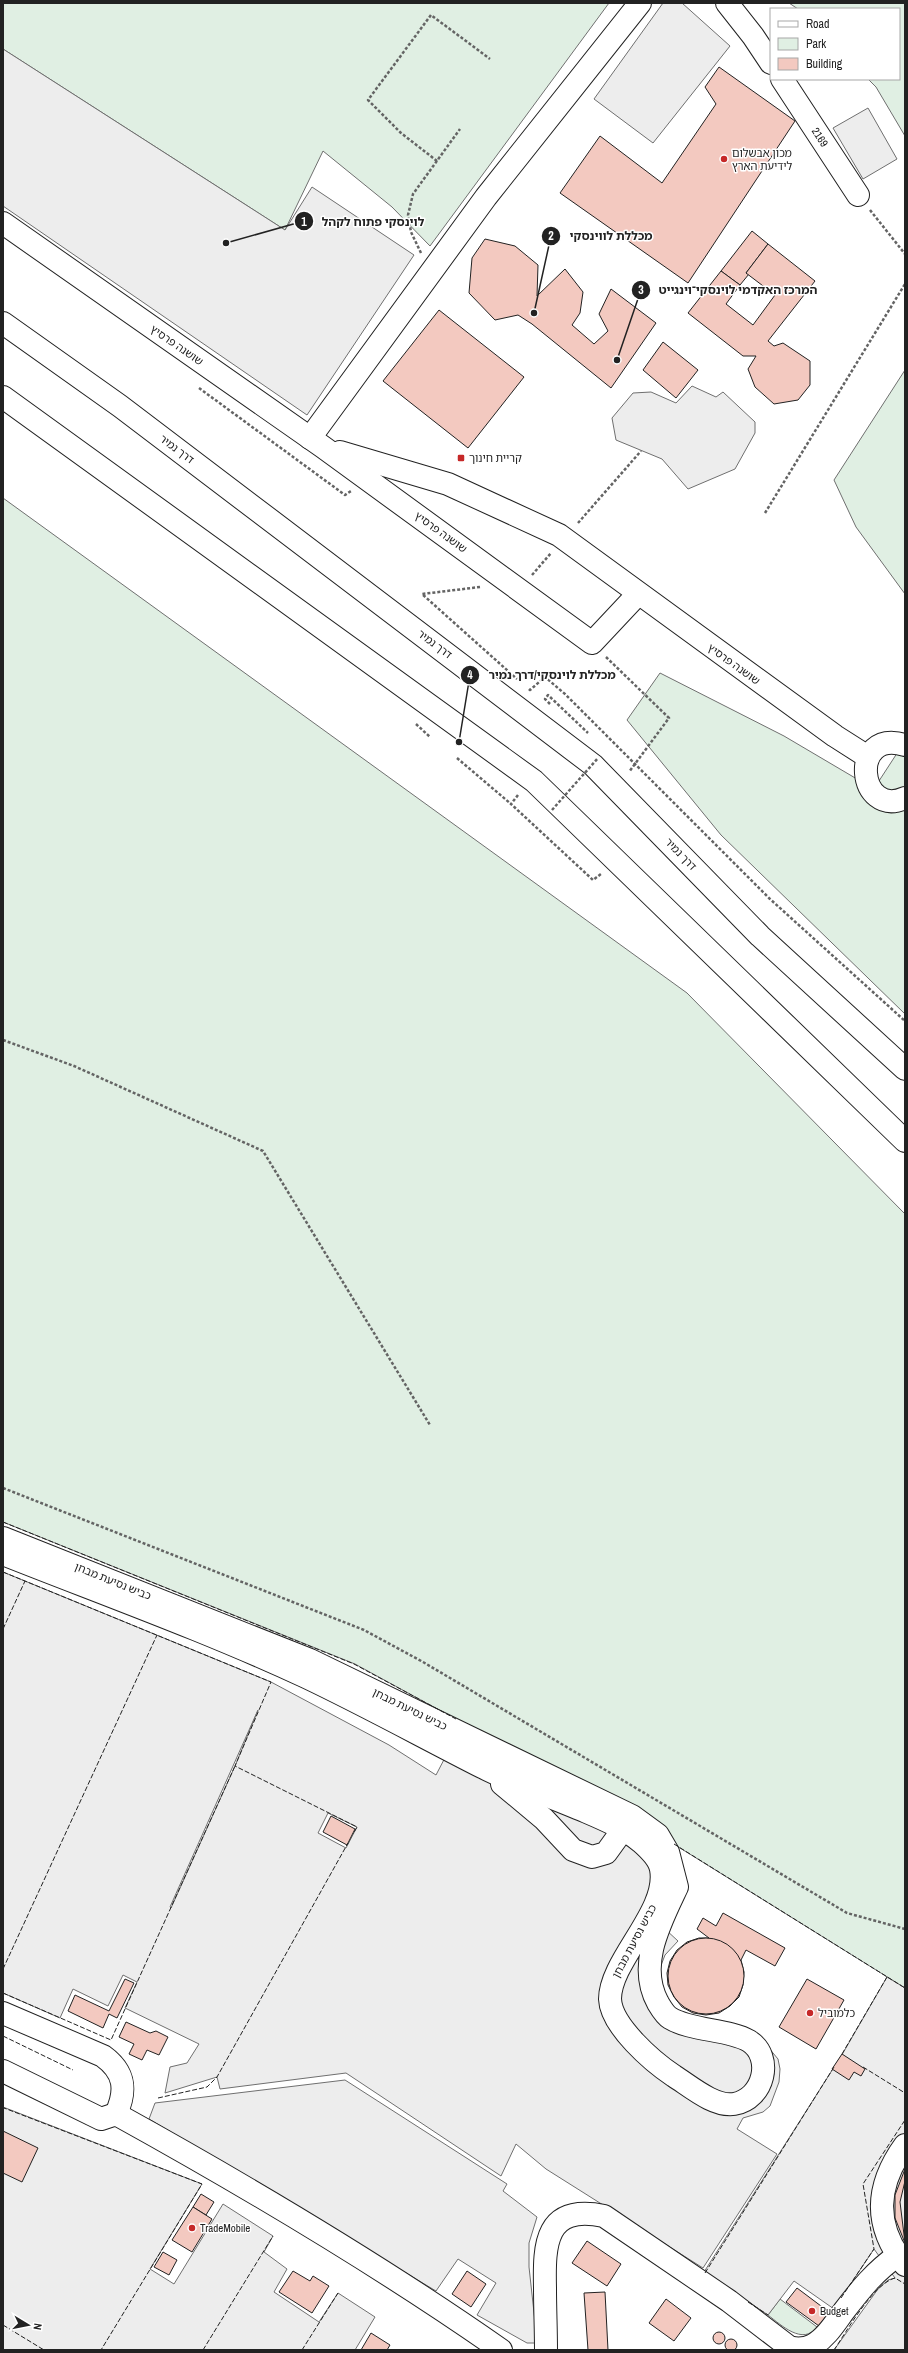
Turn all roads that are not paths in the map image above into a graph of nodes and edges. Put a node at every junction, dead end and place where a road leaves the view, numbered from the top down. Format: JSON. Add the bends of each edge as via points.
{"nodes":[{"id":1,"x":640,"y":3,"type":"edge"},
{"id":2,"x":727,"y":3,"type":"edge"},
{"id":3,"x":770,"y":62,"type":"edge"},
{"id":4,"x":783,"y":80,"type":"edge"},
{"id":5,"x":858,"y":195,"type":"road end"},
{"id":6,"x":3,"y":223,"type":"edge"},
{"id":7,"x":3,"y":323,"type":"edge"},
{"id":8,"x":3,"y":397,"type":"edge"},
{"id":9,"x":317,"y":442,"type":"junction"},
{"id":10,"x":638,"y":594,"type":"junction"},
{"id":11,"x":905,"y":745,"type":"edge"},
{"id":12,"x":868,"y":757,"type":"junction"},
{"id":13,"x":905,"y":798,"type":"edge"},
{"id":14,"x":905,"y":1069,"type":"edge"},
{"id":15,"x":905,"y":1142,"type":"edge"},
{"id":16,"x":3,"y":1538,"type":"edge"},
{"id":17,"x":3,"y":1554,"type":"edge"},
{"id":18,"x":485,"y":1768,"type":"junction"},
{"id":19,"x":628,"y":1822,"type":"junction"},
{"id":20,"x":3,"y":2012,"type":"edge"},
{"id":21,"x":3,"y":2071,"type":"edge"},
{"id":22,"x":116,"y":2114,"type":"junction"},
{"id":23,"x":905,"y":2145,"type":"edge"},
{"id":24,"x":901,"y":2260,"type":"edge"},
{"id":25,"x":793,"y":2349,"type":"edge"},
{"id":26,"x":501,"y":2350,"type":"edge"},
{"id":27,"x":546,"y":2350,"type":"edge"}],
"edges":[{"from":1,"to":9,"type":"main road","via":[[486,197],[433,270]]},
{"from":2,"to":3,"type":"main road"},
{"from":4,"to":5,"type":"main road","name":"2169"},
{"from":6,"to":9,"type":"main road","name":"שושנה פרסיץ"},
{"from":7,"to":14,"type":"main road","name":"דרך נמיר","via":[[120,406],[594,765],[760,936]]},
{"from":8,"to":15,"type":"main road","via":[[531,779]]},
{"from":9,"to":10,"type":"main road","name":"שושנה פרסיץ","via":[[448,484],[564,539]]},
{"from":9,"to":10,"type":"main road","name":"שושנה פרסיץ","via":[[592,643]]},
{"from":10,"to":12,"type":"main road","name":"שושנה פרסיץ"},
{"from":11,"to":12,"type":"main road","via":[[888,743],[879,746]]},
{"from":12,"to":13,"type":"main road","via":[[865,779],[869,788],[884,799]]},
{"from":16,"to":19,"type":"main road","name":"כביש נסיעת מבחן","via":[[310,1660]]},
{"from":17,"to":18,"type":"main road","name":"כביש נסיעת מבחן","via":[[153,1612],[303,1676]]},
{"from":18,"to":19,"type":"main road","name":"כביש נסיעת מבחן"},
{"from":18,"to":19,"type":"main road","via":[[544,1819],[573,1850],[592,1857],[606,1852]]},
{"from":19,"to":19,"type":"main road","name":"כביש נסיעת מבחן","via":[[661,1867],[661,1887],[647,1921],[612,1982],[610,2003],[625,2033],[657,2064],[715,2101],[736,2104],[747,2099],[761,2082],[764,2065],[758,2051],[750,2042],[737,2036],[670,2018],[661,2008],[651,1990],[650,1955],[660,1924],[677,1887],[668,1852],[658,1835]]},
{"from":20,"to":22,"type":"main road","via":[[103,2056],[114,2064],[122,2077],[123,2100]]},
{"from":21,"to":22,"type":"main road","via":[[101,2119]]},
{"from":22,"to":26,"type":"main road","via":[[420,2294]]},
{"from":23,"to":24,"type":"main road","via":[[892,2163],[884,2184],[881,2207],[885,2230]]},
{"from":24,"to":25,"type":"main road","via":[[883,2266],[815,2345],[806,2349]]},
{"from":25,"to":27,"type":"main road","via":[[729,2301],[604,2216],[588,2213],[561,2220],[550,2232],[544,2252]]}]}
